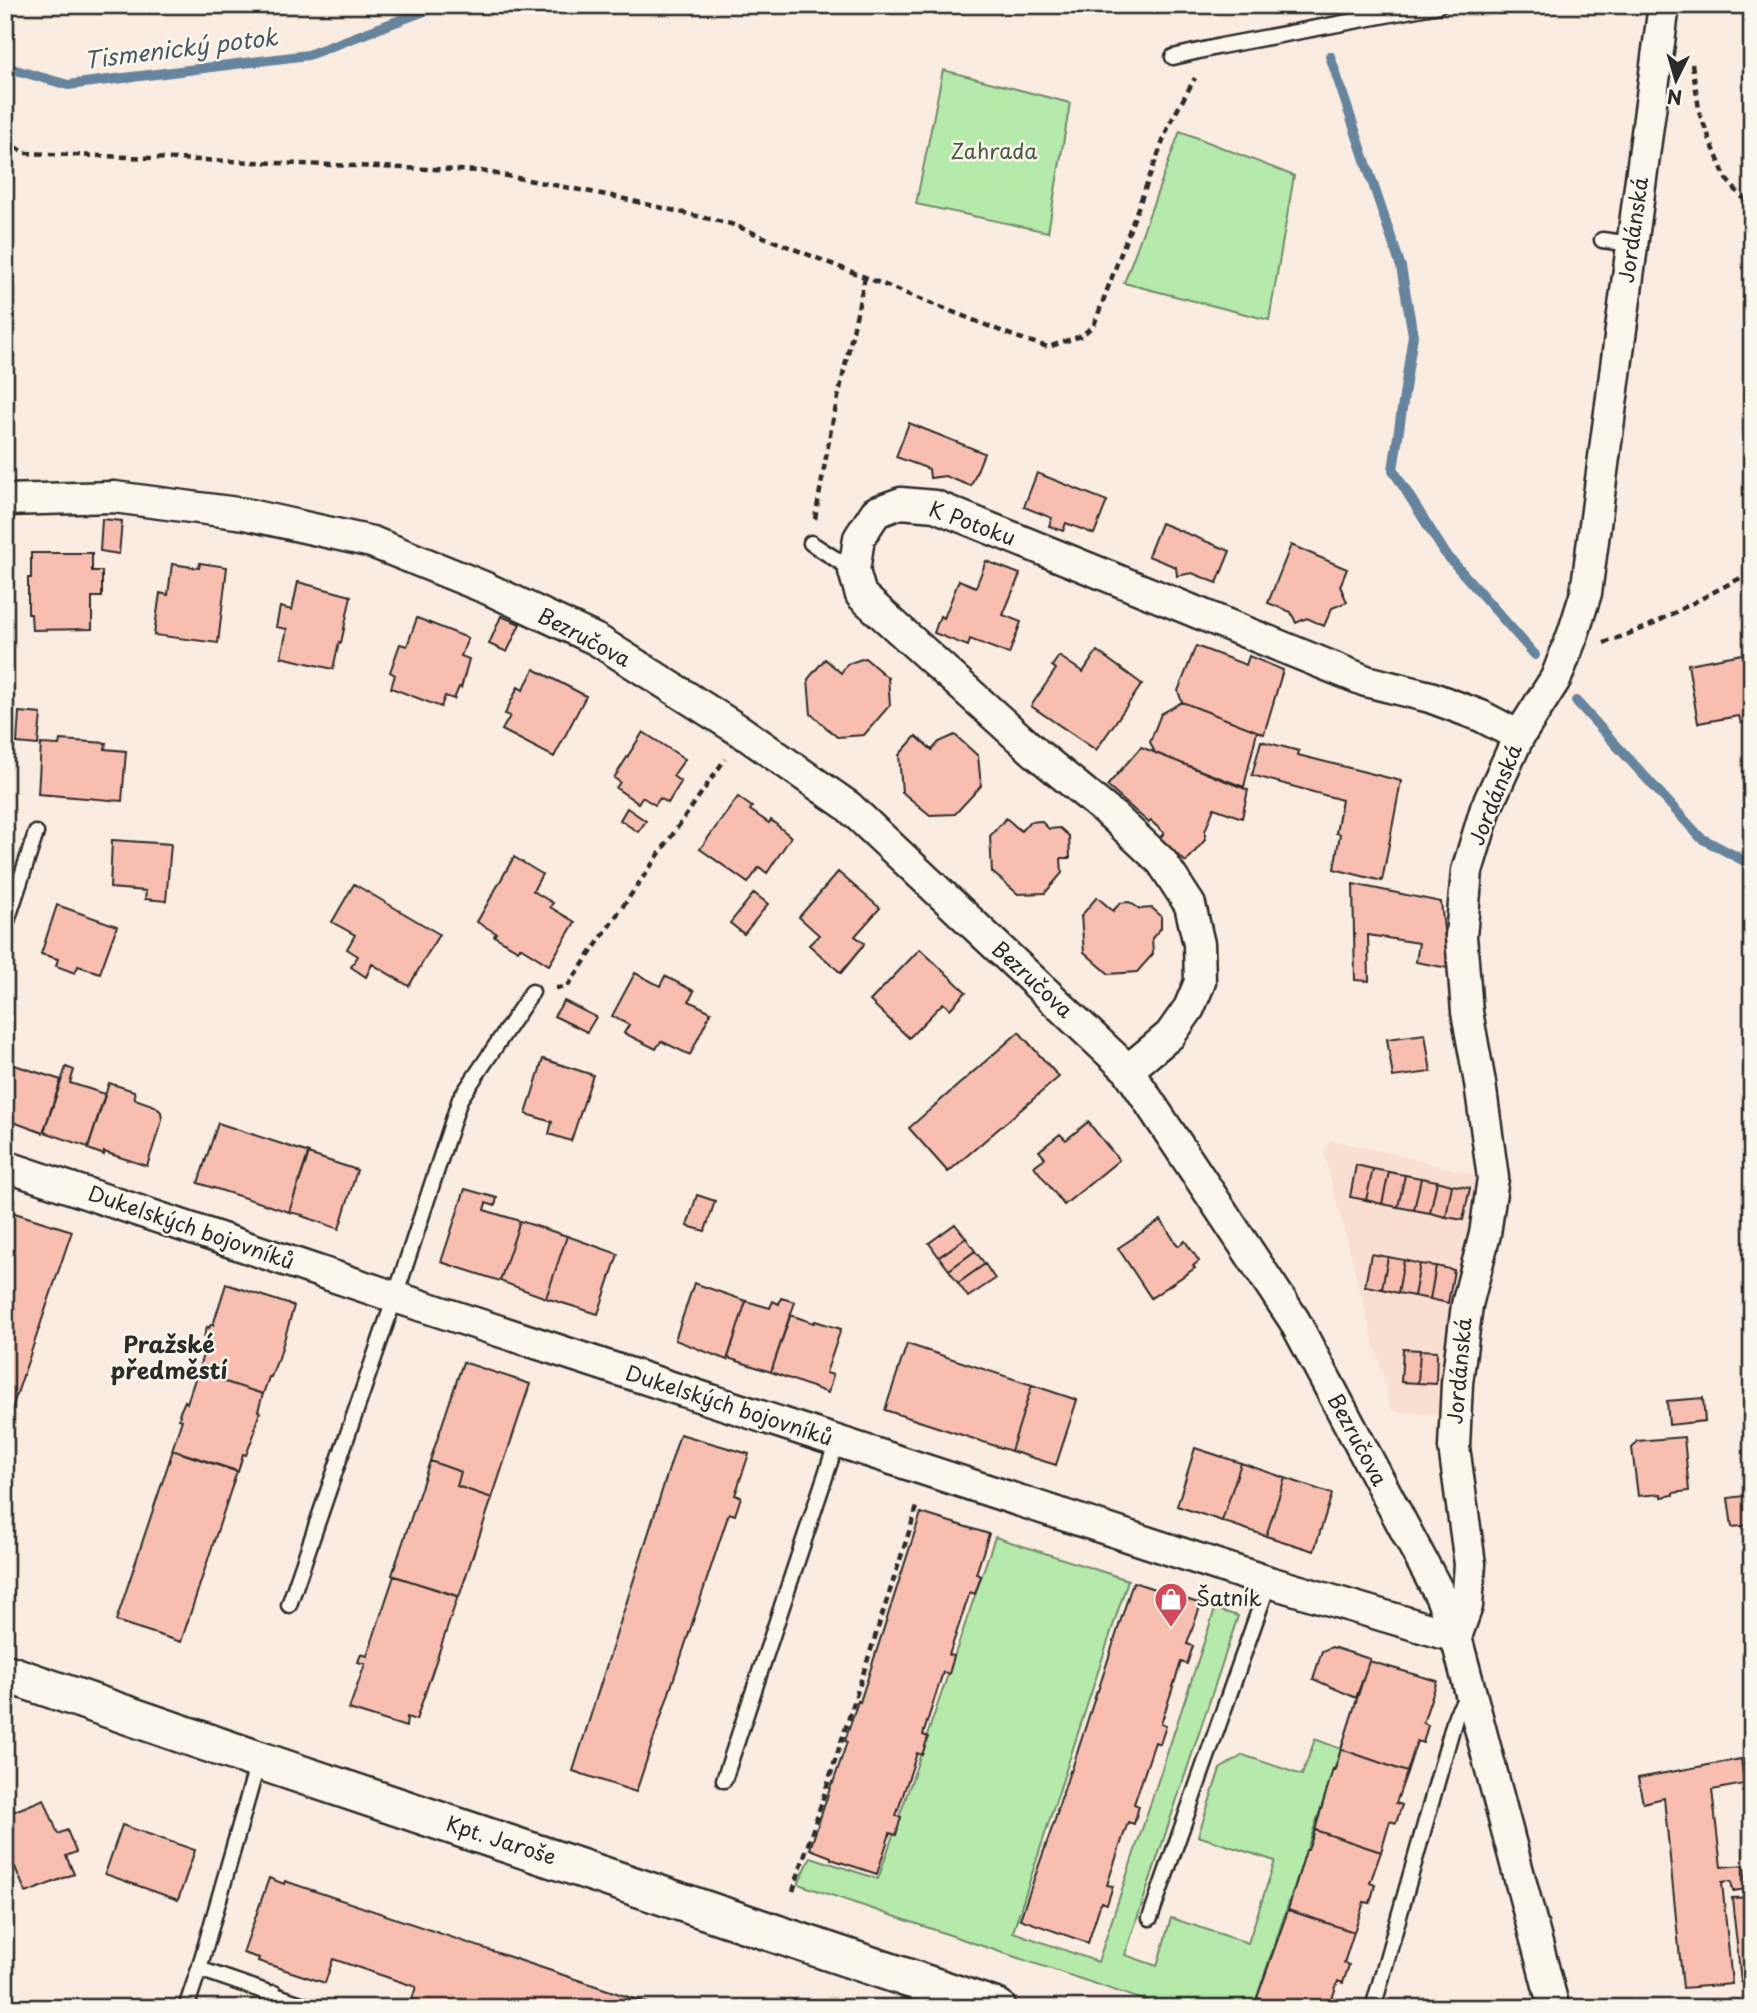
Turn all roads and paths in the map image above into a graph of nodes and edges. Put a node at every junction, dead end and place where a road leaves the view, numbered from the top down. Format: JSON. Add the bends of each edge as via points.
{"nodes":[{"id":1,"x":1439,"y":5,"type":"edge"},
{"id":2,"x":1664,"y":5,"type":"edge"},
{"id":3,"x":1212,"y":48,"type":"junction"},
{"id":4,"x":1690,"y":52,"type":"dead end"},
{"id":5,"x":1173,"y":57,"type":"dead end"},
{"id":6,"x":5,"y":139,"type":"edge"},
{"id":7,"x":1752,"y":208,"type":"edge"},
{"id":8,"x":1602,"y":240,"type":"dead end"},
{"id":9,"x":1632,"y":244,"type":"junction"},
{"id":10,"x":865,"y":277,"type":"junction"},
{"id":11,"x":5,"y":500,"type":"edge"},
{"id":12,"x":811,"y":543,"type":"joint"},
{"id":13,"x":854,"y":570,"type":"junction"},
{"id":14,"x":1752,"y":572,"type":"edge"},
{"id":15,"x":1564,"y":658,"type":"junction"},
{"id":16,"x":1519,"y":736,"type":"junction"},
{"id":17,"x":725,"y":758,"type":"dead end"},
{"id":18,"x":36,"y":833,"type":"dead end"},
{"id":19,"x":5,"y":926,"type":"edge"},
{"id":20,"x":532,"y":992,"type":"joint"},
{"id":21,"x":1128,"y":1070,"type":"junction"},
{"id":22,"x":5,"y":1166,"type":"edge"},
{"id":23,"x":395,"y":1297,"type":"junction"},
{"id":24,"x":837,"y":1441,"type":"junction"},
{"id":25,"x":918,"y":1504,"type":"dead end"},
{"id":26,"x":1269,"y":1582,"type":"junction"},
{"id":27,"x":289,"y":1605,"type":"dead end"},
{"id":28,"x":1456,"y":1637,"type":"junction"},
{"id":29,"x":9,"y":1681,"type":"edge"},
{"id":30,"x":1470,"y":1690,"type":"junction"},
{"id":31,"x":258,"y":1760,"type":"junction"},
{"id":32,"x":724,"y":1780,"type":"dead end"},
{"id":33,"x":793,"y":1891,"type":"dead end"},
{"id":34,"x":1150,"y":1917,"type":"dead end"},
{"id":35,"x":199,"y":1969,"type":"junction"},
{"id":36,"x":274,"y":1993,"type":"junction"},
{"id":37,"x":186,"y":2008,"type":"edge"},
{"id":38,"x":269,"y":2008,"type":"edge"},
{"id":39,"x":313,"y":2008,"type":"edge"},
{"id":40,"x":998,"y":2008,"type":"edge"},
{"id":41,"x":1373,"y":2008,"type":"edge"},
{"id":42,"x":1554,"y":2008,"type":"edge"}],
"edges":[{"from":1,"to":3,"type":"lane"},
{"from":2,"to":9,"type":"street","name":"Jordánská"},
{"from":3,"to":5,"type":"lane"},
{"from":3,"to":10,"type":"path","via":[[1169,125],[1094,325],[1082,336],[1048,347]]},
{"from":4,"to":7,"type":"path","via":[[1700,115],[1726,179]]},
{"from":6,"to":10,"type":"path","via":[[24,153],[481,172],[731,224]]},
{"from":8,"to":9,"type":"lane"},
{"from":9,"to":15,"type":"street","name":"Jordánská","via":[[1586,593]]},
{"from":10,"to":12,"type":"path"},
{"from":11,"to":21,"type":"street","name":"Bezručova","via":[[114,497],[245,514],[372,542],[597,640],[848,806]]},
{"from":12,"to":13,"type":"lane"},
{"from":13,"to":16,"type":"street","name":"K Potoku","via":[[859,537],[876,512],[901,503],[935,506],[1366,681],[1430,697]]},
{"from":13,"to":21,"type":"street","via":[[861,595],[1153,853],[1190,905],[1199,944],[1200,982],[1170,1035]]},
{"from":14,"to":15,"type":"path","via":[[1647,626]]},
{"from":15,"to":16,"type":"street","name":"Jordánská"},
{"from":16,"to":28,"type":"street","name":"Jordánská","via":[[1486,808],[1467,871],[1461,936],[1467,1012],[1493,1178],[1457,1382],[1454,1447],[1470,1564],[1467,1606]]},
{"from":17,"to":20,"type":"path","via":[[567,987]]},
{"from":18,"to":19,"type":"lane"},
{"from":20,"to":23,"type":"lane","via":[[460,1099]]},
{"from":21,"to":28,"type":"street","name":"Bezručova","via":[[1294,1320],[1441,1597]]},
{"from":22,"to":23,"type":"street","name":"Dukelských bojovníků"},
{"from":23,"to":24,"type":"street","name":"Dukelských bojovníků"},
{"from":23,"to":27,"type":"lane"},
{"from":24,"to":26,"type":"street","name":"Dukelských bojovníků"},
{"from":24,"to":32,"type":"lane"},
{"from":25,"to":33,"type":"path"},
{"from":26,"to":28,"type":"street","name":"Dukelských bojovníků"},
{"from":26,"to":34,"type":"lane"},
{"from":28,"to":30,"type":"street","name":"Bezručova"},
{"from":29,"to":31,"type":"street","name":"Kpt. Jaroše"},
{"from":30,"to":41,"type":"lane","via":[[1456,1715]]},
{"from":30,"to":42,"type":"street","name":"Bezručova"},
{"from":31,"to":35,"type":"lane"},
{"from":31,"to":40,"type":"street","name":"Kpt. Jaroše"},
{"from":35,"to":36,"type":"lane"},
{"from":35,"to":37,"type":"lane"},
{"from":36,"to":38,"type":"lane"},
{"from":36,"to":39,"type":"lane"}]}
